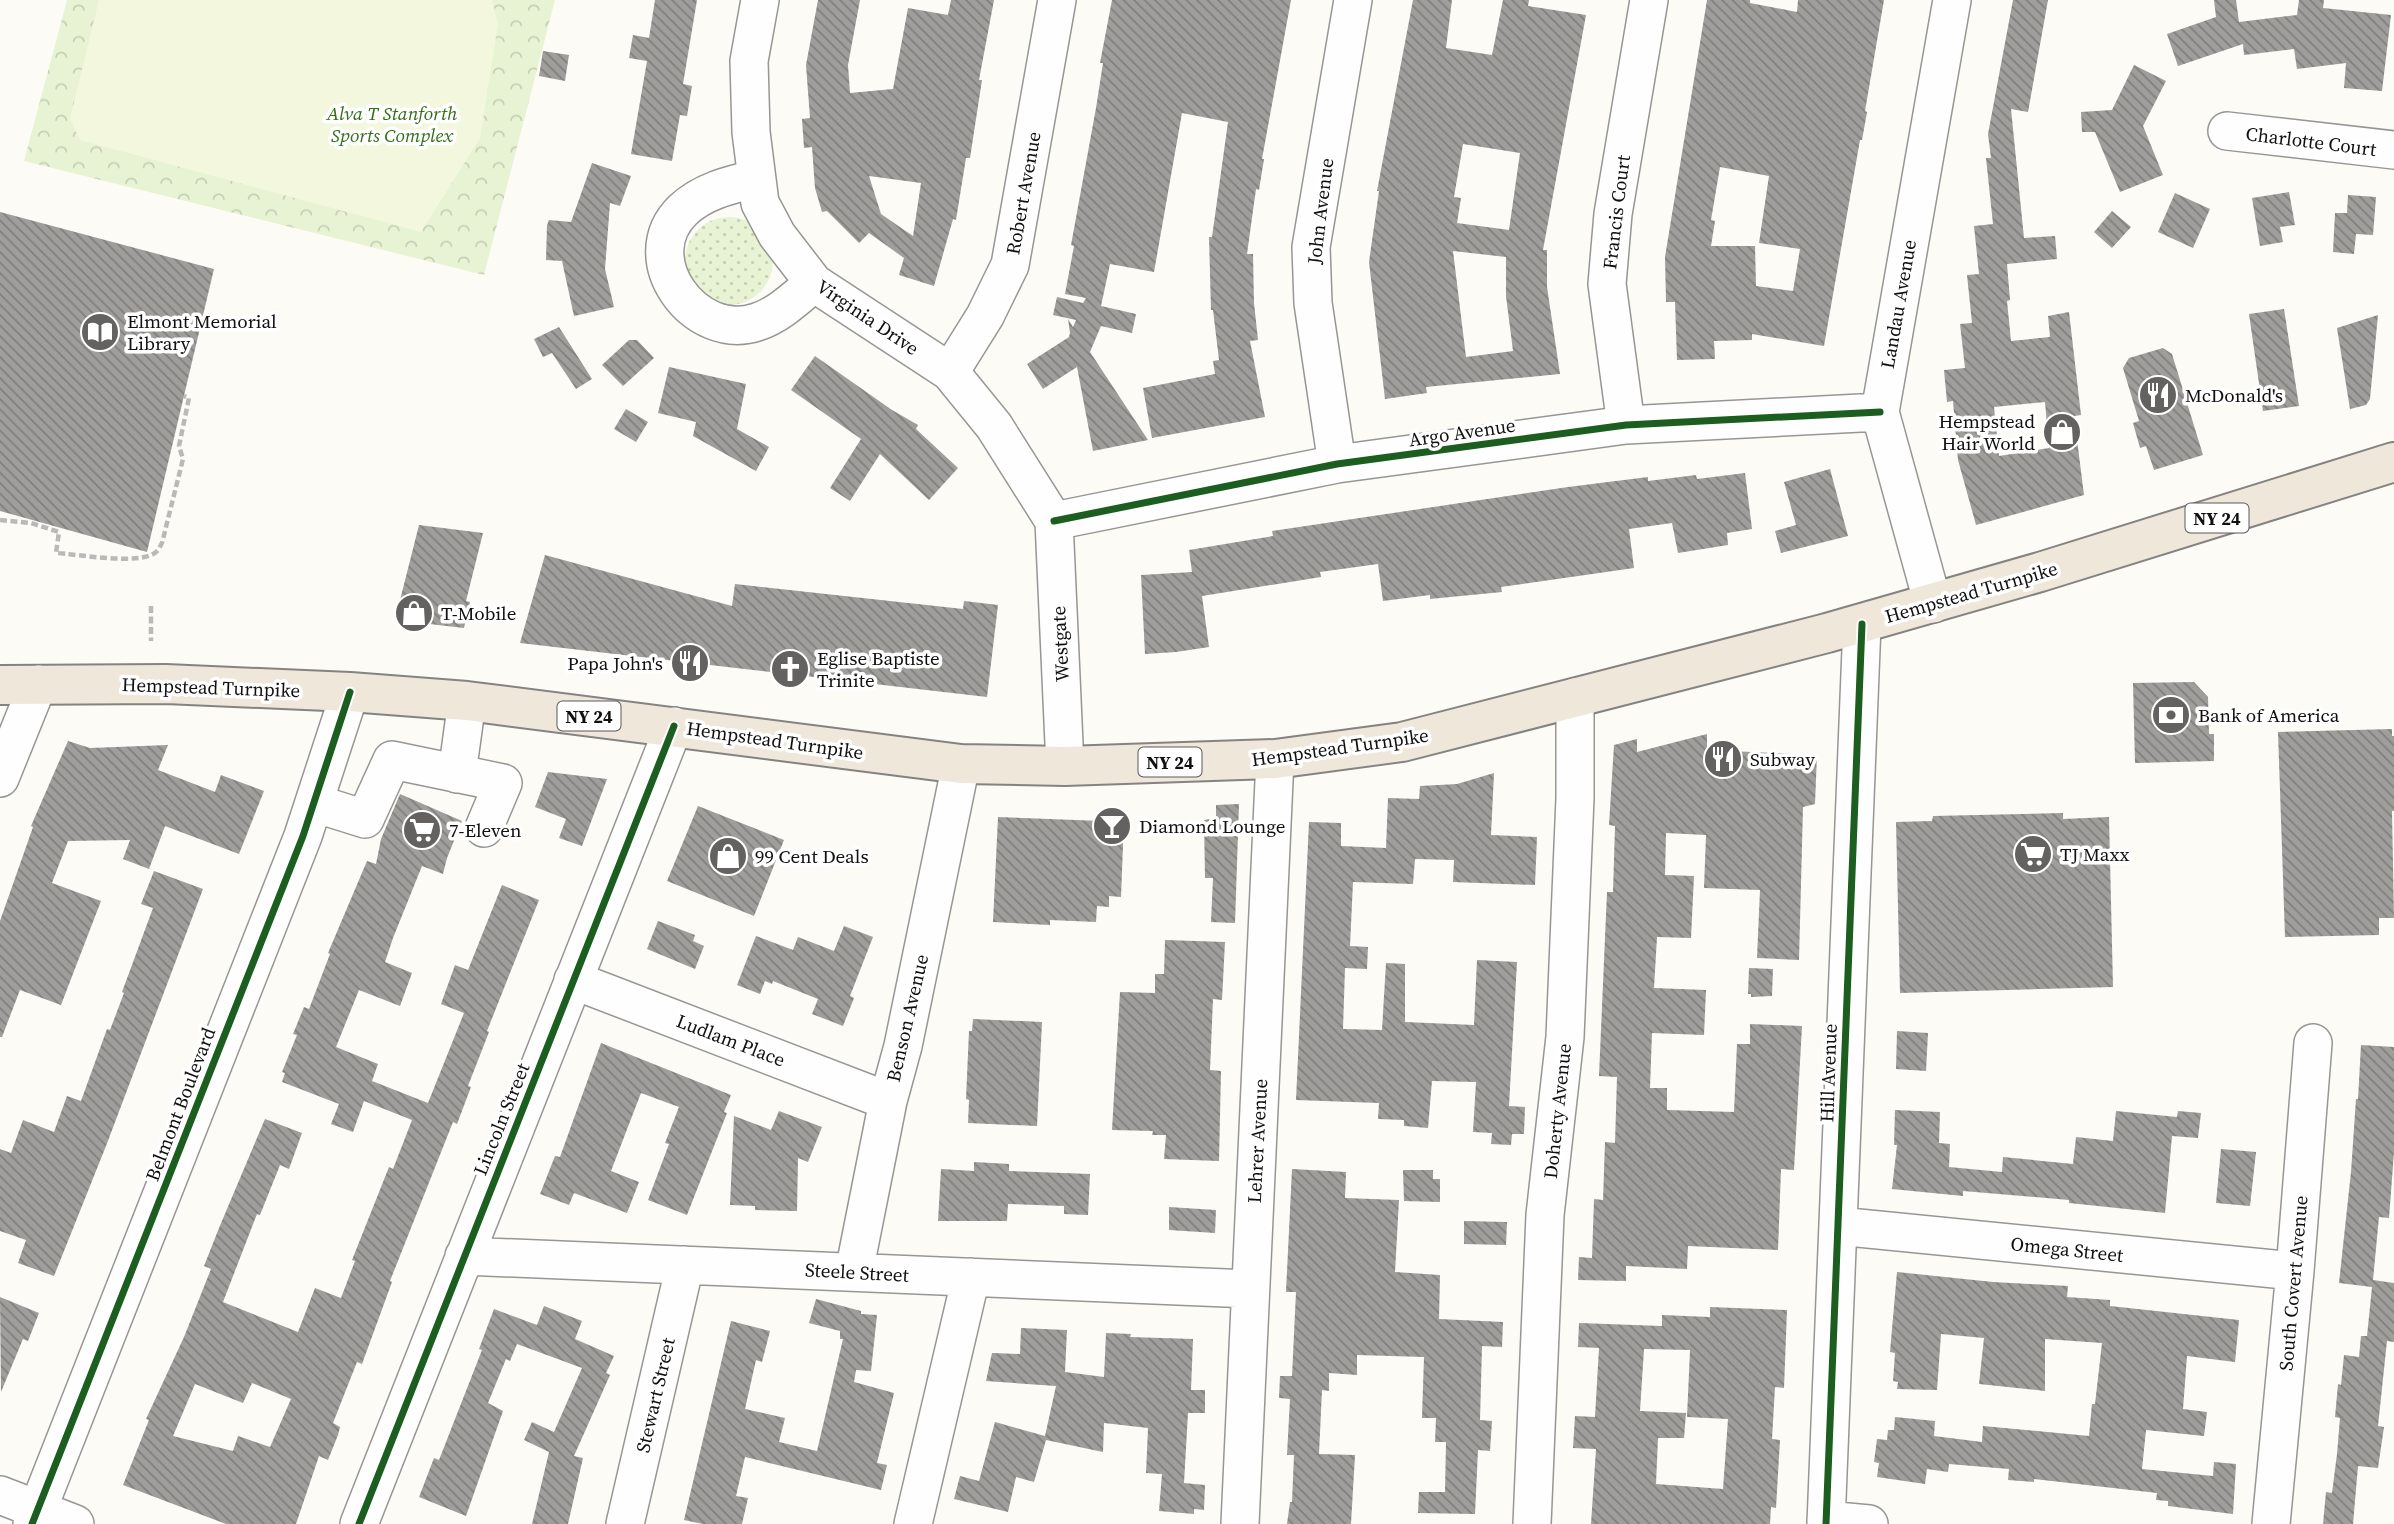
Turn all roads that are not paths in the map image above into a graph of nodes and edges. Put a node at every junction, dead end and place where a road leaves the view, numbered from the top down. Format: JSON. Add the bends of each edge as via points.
{"nodes":[{"id":1,"x":760,"y":0,"type":"edge"},
{"id":2,"x":1057,"y":0,"type":"edge"},
{"id":3,"x":1353,"y":0,"type":"edge"},
{"id":4,"x":1649,"y":0,"type":"edge"},
{"id":5,"x":1952,"y":0,"type":"edge"},
{"id":6,"x":2227,"y":131,"type":"dead end"},
{"id":7,"x":2394,"y":150,"type":"edge"},
{"id":8,"x":755,"y":179,"type":"junction"},
{"id":9,"x":814,"y":283,"type":"junction"},
{"id":10,"x":950,"y":372,"type":"junction"},
{"id":11,"x":1880,"y":412,"type":"junction"},
{"id":12,"x":1626,"y":425,"type":"junction"},
{"id":13,"x":2394,"y":463,"type":"edge"},
{"id":14,"x":1337,"y":464,"type":"junction"},
{"id":15,"x":1054,"y":521,"type":"junction"},
{"id":16,"x":1933,"y":604,"type":"junction"},
{"id":17,"x":1862,"y":624,"type":"junction"},
{"id":18,"x":38,"y":684,"type":"junction"},
{"id":19,"x":0,"y":685,"type":"edge"},
{"id":20,"x":350,"y":692,"type":"junction"},
{"id":21,"x":1575,"y":697,"type":"junction"},
{"id":22,"x":467,"y":701,"type":"junction"},
{"id":23,"x":674,"y":726,"type":"junction"},
{"id":24,"x":1275,"y":759,"type":"junction"},
{"id":25,"x":961,"y":764,"type":"junction"},
{"id":26,"x":1065,"y":766,"type":"junction"},
{"id":27,"x":457,"y":774,"type":"junction"},
{"id":28,"x":0,"y":778,"type":"edge"},
{"id":29,"x":314,"y":803,"type":"junction"},
{"id":30,"x":485,"y":828,"type":"dead end"},
{"id":31,"x":573,"y":980,"type":"junction"},
{"id":32,"x":2313,"y":1043,"type":"dead end"},
{"id":33,"x":888,"y":1101,"type":"junction"},
{"id":34,"x":1838,"y":1226,"type":"junction"},
{"id":35,"x":464,"y":1256,"type":"junction"},
{"id":36,"x":685,"y":1265,"type":"junction"},
{"id":37,"x":2295,"y":1271,"type":"junction"},
{"id":38,"x":854,"y":1272,"type":"junction"},
{"id":39,"x":971,"y":1278,"type":"junction"},
{"id":40,"x":1250,"y":1289,"type":"junction"},
{"id":41,"x":0,"y":1494,"type":"edge"},
{"id":42,"x":35,"y":1517,"type":"edge"},
{"id":43,"x":1826,"y":1522,"type":"edge"},
{"id":44,"x":75,"y":1524,"type":"edge"},
{"id":45,"x":359,"y":1524,"type":"edge"},
{"id":46,"x":625,"y":1524,"type":"edge"},
{"id":47,"x":913,"y":1524,"type":"edge"},
{"id":48,"x":1240,"y":1524,"type":"edge"},
{"id":49,"x":1532,"y":1524,"type":"edge"},
{"id":50,"x":1869,"y":1524,"type":"edge"},
{"id":51,"x":2271,"y":1524,"type":"edge"}],
"edges":[{"from":1,"to":8,"type":"street","name":"Virginia Drive","via":[[749,61]]},
{"from":2,"to":10,"type":"street","name":"Robert Avenue","via":[[1010,265]]},
{"from":3,"to":14,"type":"street","name":"John Avenue","via":[[1311,247],[1313,303]]},
{"from":4,"to":12,"type":"street","name":"Francis Court","via":[[1613,214],[1607,284]]},
{"from":5,"to":11,"type":"street","name":"Landau Avenue"},
{"from":6,"to":7,"type":"street","name":"Charlotte Court"},
{"from":8,"to":9,"type":"street","name":"Virginia Drive","via":[[760,203],[777,235]]},
{"from":8,"to":9,"type":"street","via":[[708,193],[682,211],[671,226],[665,257],[675,290],[705,318],[732,327],[779,311]]},
{"from":9,"to":10,"type":"street","name":"Virginia Drive"},
{"from":10,"to":15,"type":"street","name":"Virginia Drive","via":[[994,426]]},
{"from":11,"to":12,"type":"street","name":"Argo Avenue"},
{"from":11,"to":16,"type":"street","name":"Landau Avenue"},
{"from":12,"to":14,"type":"street","name":"Argo Avenue"},
{"from":13,"to":16,"type":"main road","name":"Hempstead Turnpike","number":"NY 24"},
{"from":14,"to":15,"type":"street","name":"Argo Avenue"},
{"from":15,"to":26,"type":"street","name":"Westgate"},
{"from":16,"to":17,"type":"main road","name":"Hempstead Turnpike","number":"NY 24"},
{"from":17,"to":21,"type":"main road","name":"Hempstead Turnpike","number":"NY 24"},
{"from":17,"to":34,"type":"street","name":"Hill Avenue"},
{"from":18,"to":19,"type":"main road","name":"Hempstead Turnpike","number":"NY 24"},
{"from":18,"to":20,"type":"main road","name":"Hempstead Turnpike","number":"NY 24"},
{"from":18,"to":28,"type":"street"},
{"from":20,"to":22,"type":"main road","name":"Hempstead Turnpike","number":"NY 24"},
{"from":20,"to":29,"type":"street","name":"Belmont Boulevard"},
{"from":21,"to":24,"type":"main road","name":"Hempstead Turnpike","number":"NY 24","via":[[1402,742]]},
{"from":21,"to":49,"type":"street","name":"Doherty Avenue","via":[[1565,1037],[1545,1215]]},
{"from":22,"to":23,"type":"main road","name":"Hempstead Turnpike","number":"NY 24"},
{"from":22,"to":27,"type":"street"},
{"from":23,"to":25,"type":"main road","name":"Hempstead Turnpike","number":"NY 24"},
{"from":23,"to":31,"type":"street","name":"Lincoln Street"},
{"from":24,"to":26,"type":"main road","name":"Hempstead Turnpike","number":"NY 24"},
{"from":24,"to":40,"type":"street","name":"Lehrer Avenue"},
{"from":25,"to":26,"type":"main road","name":"Hempstead Turnpike","number":"NY 24"},
{"from":25,"to":33,"type":"street","name":"Benson Avenue"},
{"from":27,"to":29,"type":"street","via":[[392,761],[365,819]]},
{"from":27,"to":30,"type":"street","via":[[503,783]]},
{"from":29,"to":42,"type":"street","name":"Belmont Boulevard"},
{"from":31,"to":33,"type":"street","name":"Ludlam Place"},
{"from":31,"to":35,"type":"street","name":"Lincoln Street"},
{"from":32,"to":37,"type":"street","name":"South Covert Avenue"},
{"from":33,"to":38,"type":"street","name":"Benson Avenue"},
{"from":34,"to":37,"type":"street","name":"Omega Street"},
{"from":34,"to":43,"type":"street","name":"Hill Avenue"},
{"from":35,"to":36,"type":"street","name":"Steele Street"},
{"from":35,"to":45,"type":"street","name":"Lincoln Street"},
{"from":36,"to":38,"type":"street","name":"Steele Street"},
{"from":36,"to":46,"type":"street","name":"Stewart Street"},
{"from":37,"to":51,"type":"street","name":"South Covert Avenue"},
{"from":38,"to":39,"type":"street","name":"Steele Street"},
{"from":39,"to":40,"type":"street","name":"Steele Street"},
{"from":39,"to":47,"type":"street"},
{"from":40,"to":48,"type":"street","name":"Lehrer Avenue"},
{"from":41,"to":42,"type":"street"},
{"from":42,"to":44,"type":"street"},
{"from":43,"to":50,"type":"street"}]}
